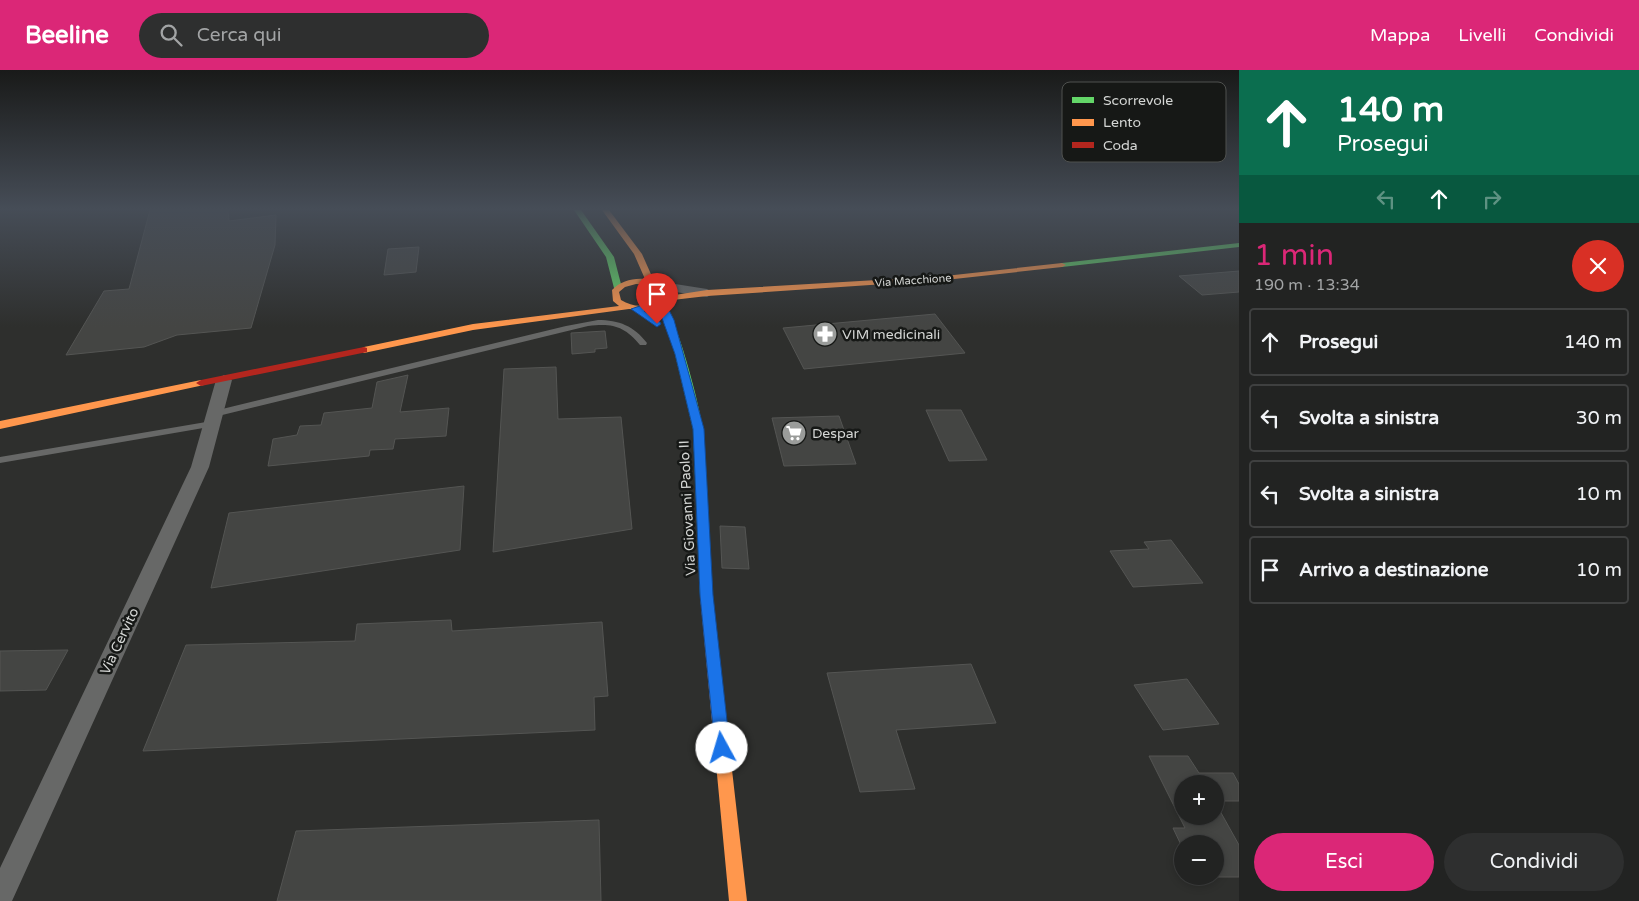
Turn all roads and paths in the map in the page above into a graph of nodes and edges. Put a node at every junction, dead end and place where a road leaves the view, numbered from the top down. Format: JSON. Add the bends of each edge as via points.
{"nodes":[{"id":1,"x":604,"y":249,"type":"edge"},
{"id":2,"x":634,"y":249,"type":"edge"},
{"id":3,"x":1205,"y":249,"type":"edge"},
{"id":4,"x":653,"y":284,"type":"junction"},
{"id":5,"x":613,"y":291,"type":"junction"},
{"id":6,"x":706,"y":293,"type":"junction"},
{"id":7,"x":662,"y":300,"type":"junction"},
{"id":8,"x":560,"y":304,"type":"dead end"},
{"id":9,"x":632,"y":308,"type":"junction"},
{"id":10,"x":473,"y":327,"type":"junction"},
{"id":11,"x":644,"y":343,"type":"dead end"},
{"id":12,"x":680,"y":354,"type":"junction"},
{"id":13,"x":224,"y":380,"type":"junction"},
{"id":14,"x":213,"y":419,"type":"junction"},
{"id":15,"x":0,"y":425,"type":"edge"},
{"id":16,"x":0,"y":460,"type":"edge"},
{"id":17,"x":0,"y":897,"type":"edge"},
{"id":18,"x":738,"y":901,"type":"edge"}],
"edges":[{"from":1,"to":5,"type":"street","via":[[610,257]]},
{"from":2,"to":4,"type":"street"},
{"from":3,"to":6,"type":"street","name":"Via Macchione","via":[[945,278]]},
{"from":4,"to":5,"type":"street","via":[[628,282]]},
{"from":4,"to":6,"type":"street","name":"Via Macchione"},
{"from":4,"to":7,"type":"street","name":"Via Giovanni Paolo II","via":[[663,291]]},
{"from":5,"to":9,"type":"street","via":[[617,300]]},
{"from":6,"to":7,"type":"street","name":"Via Macchione"},
{"from":7,"to":9,"type":"street","name":"Via Macchione","via":[[650,308]]},
{"from":7,"to":12,"type":"street","name":"Via Giovanni Paolo II"},
{"from":8,"to":10,"type":"street"},
{"from":9,"to":10,"type":"street","name":"Via Macchione"},
{"from":9,"to":12,"type":"street","via":[[653,322]]},
{"from":10,"to":13,"type":"street"},
{"from":11,"to":14,"type":"lane","via":[[628,326],[598,322],[556,330]]},
{"from":12,"to":18,"type":"street","name":"Via Giovanni Paolo II","via":[[698,429],[706,595]]},
{"from":13,"to":14,"type":"street","name":"Via Cervito"},
{"from":13,"to":15,"type":"street"},
{"from":14,"to":16,"type":"lane"},
{"from":14,"to":17,"type":"street","name":"Via Cervito","via":[[200,467]]}]}
